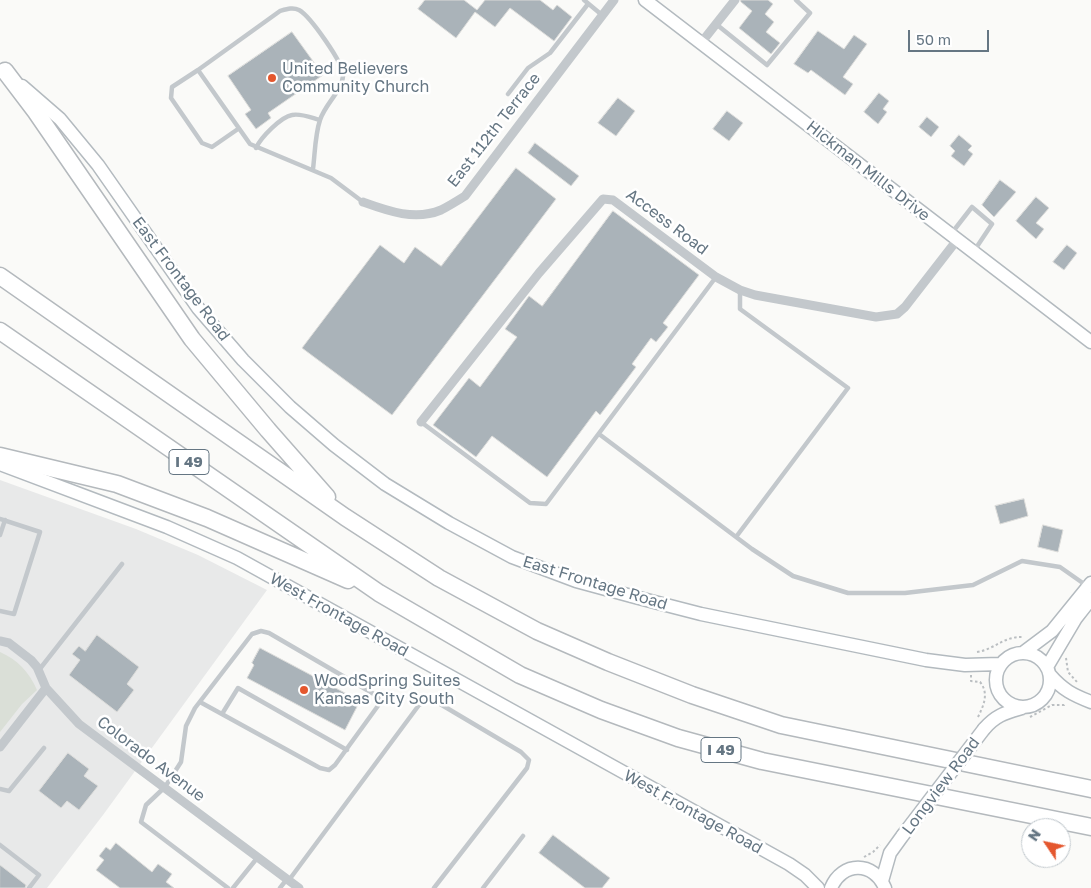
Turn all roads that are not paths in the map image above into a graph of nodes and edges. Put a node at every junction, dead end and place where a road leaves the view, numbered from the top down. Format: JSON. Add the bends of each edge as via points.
{"nodes":[{"id":1,"x":584,"y":0,"type":"edge"},
{"id":2,"x":614,"y":0,"type":"edge"},
{"id":3,"x":645,"y":0,"type":"edge"},
{"id":4,"x":735,"y":0,"type":"edge"},
{"id":5,"x":796,"y":0,"type":"edge"},
{"id":6,"x":588,"y":4,"type":"junction"},
{"id":7,"x":602,"y":15,"type":"junction"},
{"id":8,"x":716,"y":24,"type":"junction"},
{"id":9,"x":701,"y":43,"type":"junction"},
{"id":10,"x":3,"y":69,"type":"edge"},
{"id":11,"x":198,"y":70,"type":"junction"},
{"id":12,"x":508,"y":94,"type":"dead end"},
{"id":13,"x":320,"y":120,"type":"junction"},
{"id":14,"x":238,"y":129,"type":"junction"},
{"id":15,"x":256,"y":148,"type":"junction"},
{"id":16,"x":313,"y":169,"type":"junction"},
{"id":17,"x":363,"y":202,"type":"joint"},
{"id":18,"x":953,"y":237,"type":"junction"},
{"id":19,"x":973,"y":252,"type":"junction"},
{"id":20,"x":0,"y":276,"type":"edge"},
{"id":21,"x":716,"y":277,"type":"junction"},
{"id":22,"x":740,"y":290,"type":"junction"},
{"id":23,"x":0,"y":331,"type":"edge"},
{"id":24,"x":1091,"y":341,"type":"edge"},
{"id":25,"x":421,"y":422,"type":"joint"},
{"id":26,"x":599,"y":434,"type":"junction"},
{"id":27,"x":0,"y":456,"type":"edge"},
{"id":28,"x":0,"y":464,"type":"edge"},
{"id":29,"x":345,"y":517,"type":"junction"},
{"id":30,"x":2,"y":520,"type":"edge"},
{"id":31,"x":0,"y":535,"type":"edge"},
{"id":32,"x":736,"y":537,"type":"junction"},
{"id":33,"x":122,"y":564,"type":"dead end"},
{"id":34,"x":1090,"y":590,"type":"edge"},
{"id":35,"x":379,"y":593,"type":"junction"},
{"id":36,"x":0,"y":611,"type":"edge"},
{"id":37,"x":0,"y":641,"type":"edge"},
{"id":38,"x":1024,"y":652,"type":"junction"},
{"id":39,"x":1000,"y":664,"type":"junction"},
{"id":40,"x":38,"y":671,"type":"junction"},
{"id":41,"x":1048,"y":671,"type":"junction"},
{"id":42,"x":46,"y":688,"type":"junction"},
{"id":43,"x":997,"y":690,"type":"junction"},
{"id":44,"x":200,"y":702,"type":"junction"},
{"id":45,"x":1091,"y":702,"type":"edge"},
{"id":46,"x":1027,"y":712,"type":"junction"},
{"id":47,"x":222,"y":714,"type":"junction"},
{"id":48,"x":993,"y":719,"type":"junction"},
{"id":49,"x":0,"y":747,"type":"edge"},
{"id":50,"x":44,"y":748,"type":"dead end"},
{"id":51,"x":346,"y":750,"type":"junction"},
{"id":52,"x":165,"y":787,"type":"junction"},
{"id":53,"x":0,"y":789,"type":"edge"},
{"id":54,"x":1091,"y":789,"type":"edge"},
{"id":55,"x":1091,"y":826,"type":"edge"},
{"id":56,"x":523,"y":836,"type":"dead end"},
{"id":57,"x":0,"y":845,"type":"edge"},
{"id":58,"x":890,"y":853,"type":"junction"},
{"id":59,"x":258,"y":857,"type":"junction"},
{"id":60,"x":867,"y":869,"type":"junction"},
{"id":61,"x":288,"y":880,"type":"junction"},
{"id":62,"x":884,"y":884,"type":"edge"},
{"id":63,"x":29,"y":888,"type":"edge"},
{"id":64,"x":228,"y":888,"type":"edge"},
{"id":65,"x":233,"y":888,"type":"edge"},
{"id":66,"x":280,"y":888,"type":"edge"},
{"id":67,"x":299,"y":888,"type":"edge"},
{"id":68,"x":434,"y":888,"type":"edge"},
{"id":69,"x":483,"y":888,"type":"edge"},
{"id":70,"x":818,"y":888,"type":"edge"},
{"id":71,"x":831,"y":888,"type":"edge"}],
"edges":[{"from":1,"to":6,"type":"lane"},
{"from":2,"to":7,"type":"street","name":"East 112th Terrace"},
{"from":3,"to":9,"type":"street","name":"Hickman Mills Drive"},
{"from":4,"to":8,"type":"street"},
{"from":5,"to":8,"type":"lane","via":[[810,13],[767,65]]},
{"from":6,"to":7,"type":"lane"},
{"from":6,"to":12,"type":"lane","via":[[550,53],[528,68]]},
{"from":7,"to":17,"type":"street","name":"East 112th Terrace","via":[[465,196],[440,210],[417,215],[388,212]]},
{"from":8,"to":9,"type":"street"},
{"from":9,"to":18,"type":"street","name":"Hickman Mills Drive"},
{"from":10,"to":29,"type":"highway","via":[[192,339]]},
{"from":10,"to":39,"type":"street","name":"East Frontage Road","via":[[60,119],[92,157],[198,308],[243,360],[334,445],[385,484],[449,523],[512,557],[576,580],[700,614],[916,658],[970,665]]},
{"from":11,"to":13,"type":"lane","via":[[280,11],[298,10],[308,19],[344,73],[340,87]]},
{"from":11,"to":14,"type":"lane"},
{"from":11,"to":14,"type":"lane","via":[[172,87],[171,98],[176,106],[202,143],[212,147]]},
{"from":13,"to":15,"type":"lane","via":[[298,114],[285,118],[260,140]]},
{"from":13,"to":16,"type":"lane"},
{"from":14,"to":15,"type":"lane"},
{"from":15,"to":16,"type":"lane"},
{"from":16,"to":17,"type":"lane"},
{"from":18,"to":19,"type":"street","name":"Hickman Mills Drive"},
{"from":18,"to":19,"type":"lane","via":[[972,207],[992,224]]},
{"from":18,"to":22,"type":"street","name":"Access Road","via":[[897,314],[876,317]]},
{"from":19,"to":24,"type":"street","name":"Hickman Mills Drive"},
{"from":20,"to":29,"type":"highway","number":"I 49"},
{"from":21,"to":22,"type":"street","name":"Access Road"},
{"from":21,"to":25,"type":"street","name":"Access Road","via":[[613,200],[603,199],[539,273]]},
{"from":21,"to":26,"type":"lane"},
{"from":22,"to":32,"type":"lane","via":[[740,309],[848,388]]},
{"from":23,"to":35,"type":"highway","number":"I 49"},
{"from":25,"to":26,"type":"lane","via":[[530,503],[546,504]]},
{"from":26,"to":32,"type":"lane"},
{"from":27,"to":35,"type":"highway","via":[[117,484],[207,518]]},
{"from":28,"to":70,"type":"street","name":"West Frontage Road","via":[[167,527],[236,558],[789,864]]},
{"from":29,"to":54,"type":"highway","number":"I 49","via":[[439,578],[537,632],[692,695],[781,725]]},
{"from":30,"to":31,"type":"lane"},
{"from":30,"to":36,"type":"lane","via":[[40,532],[14,614]]},
{"from":32,"to":34,"type":"lane","via":[[793,576],[848,593],[905,593],[973,585],[1022,561],[1060,567]]},
{"from":33,"to":40,"type":"lane"},
{"from":34,"to":38,"type":"street","via":[[1052,631]]},
{"from":34,"to":41,"type":"street"},
{"from":35,"to":55,"type":"highway","number":"I 49","via":[[520,675],[601,710],[678,738],[762,761]]},
{"from":37,"to":40,"type":"street","name":"Colorado Avenue","via":[[9,643],[31,660]]},
{"from":38,"to":39,"type":"street","via":[[1015,653]]},
{"from":38,"to":41,"type":"street","via":[[1041,659]]},
{"from":39,"to":43,"type":"street","via":[[996,672]]},
{"from":40,"to":42,"type":"street","name":"Colorado Avenue"},
{"from":41,"to":45,"type":"street","via":[[1060,688]]},
{"from":41,"to":46,"type":"street","via":[[1050,684],[1046,693]]},
{"from":42,"to":49,"type":"street"},
{"from":42,"to":52,"type":"street","name":"Colorado Avenue","via":[[79,724]]},
{"from":43,"to":46,"type":"street","via":[[1008,703]]},
{"from":43,"to":48,"type":"street"},
{"from":44,"to":47,"type":"lane"},
{"from":44,"to":51,"type":"lane","via":[[252,634],[269,633],[379,697],[380,703]]},
{"from":44,"to":52,"type":"lane","via":[[186,726],[181,762]]},
{"from":46,"to":48,"type":"street","name":"Longview Road","via":[[1005,712]]},
{"from":47,"to":51,"type":"lane","via":[[320,768],[329,770]]},
{"from":47,"to":51,"type":"lane","via":[[238,688]]},
{"from":48,"to":58,"type":"street","name":"Longview Road","bridge":true},
{"from":50,"to":53,"type":"lane","via":[[9,790]]},
{"from":52,"to":59,"type":"street","name":"Colorado Avenue"},
{"from":52,"to":64,"type":"lane","via":[[146,805],[141,822]]},
{"from":56,"to":69,"type":"lane"},
{"from":57,"to":63,"type":"lane","via":[[39,875]]},
{"from":58,"to":60,"type":"street","name":"Longview Road"},
{"from":58,"to":62,"type":"street","name":"Longview Road"},
{"from":59,"to":61,"type":"street","name":"Colorado Avenue"},
{"from":59,"to":65,"type":"lane"},
{"from":60,"to":62,"type":"street"},
{"from":60,"to":71,"type":"street","via":[[848,869],[840,874]]},
{"from":61,"to":66,"type":"lane"},
{"from":61,"to":67,"type":"street","name":"Colorado Avenue"},
{"from":61,"to":68,"type":"lane","via":[[419,705],[435,701],[522,752],[529,760],[527,768]]}]}
